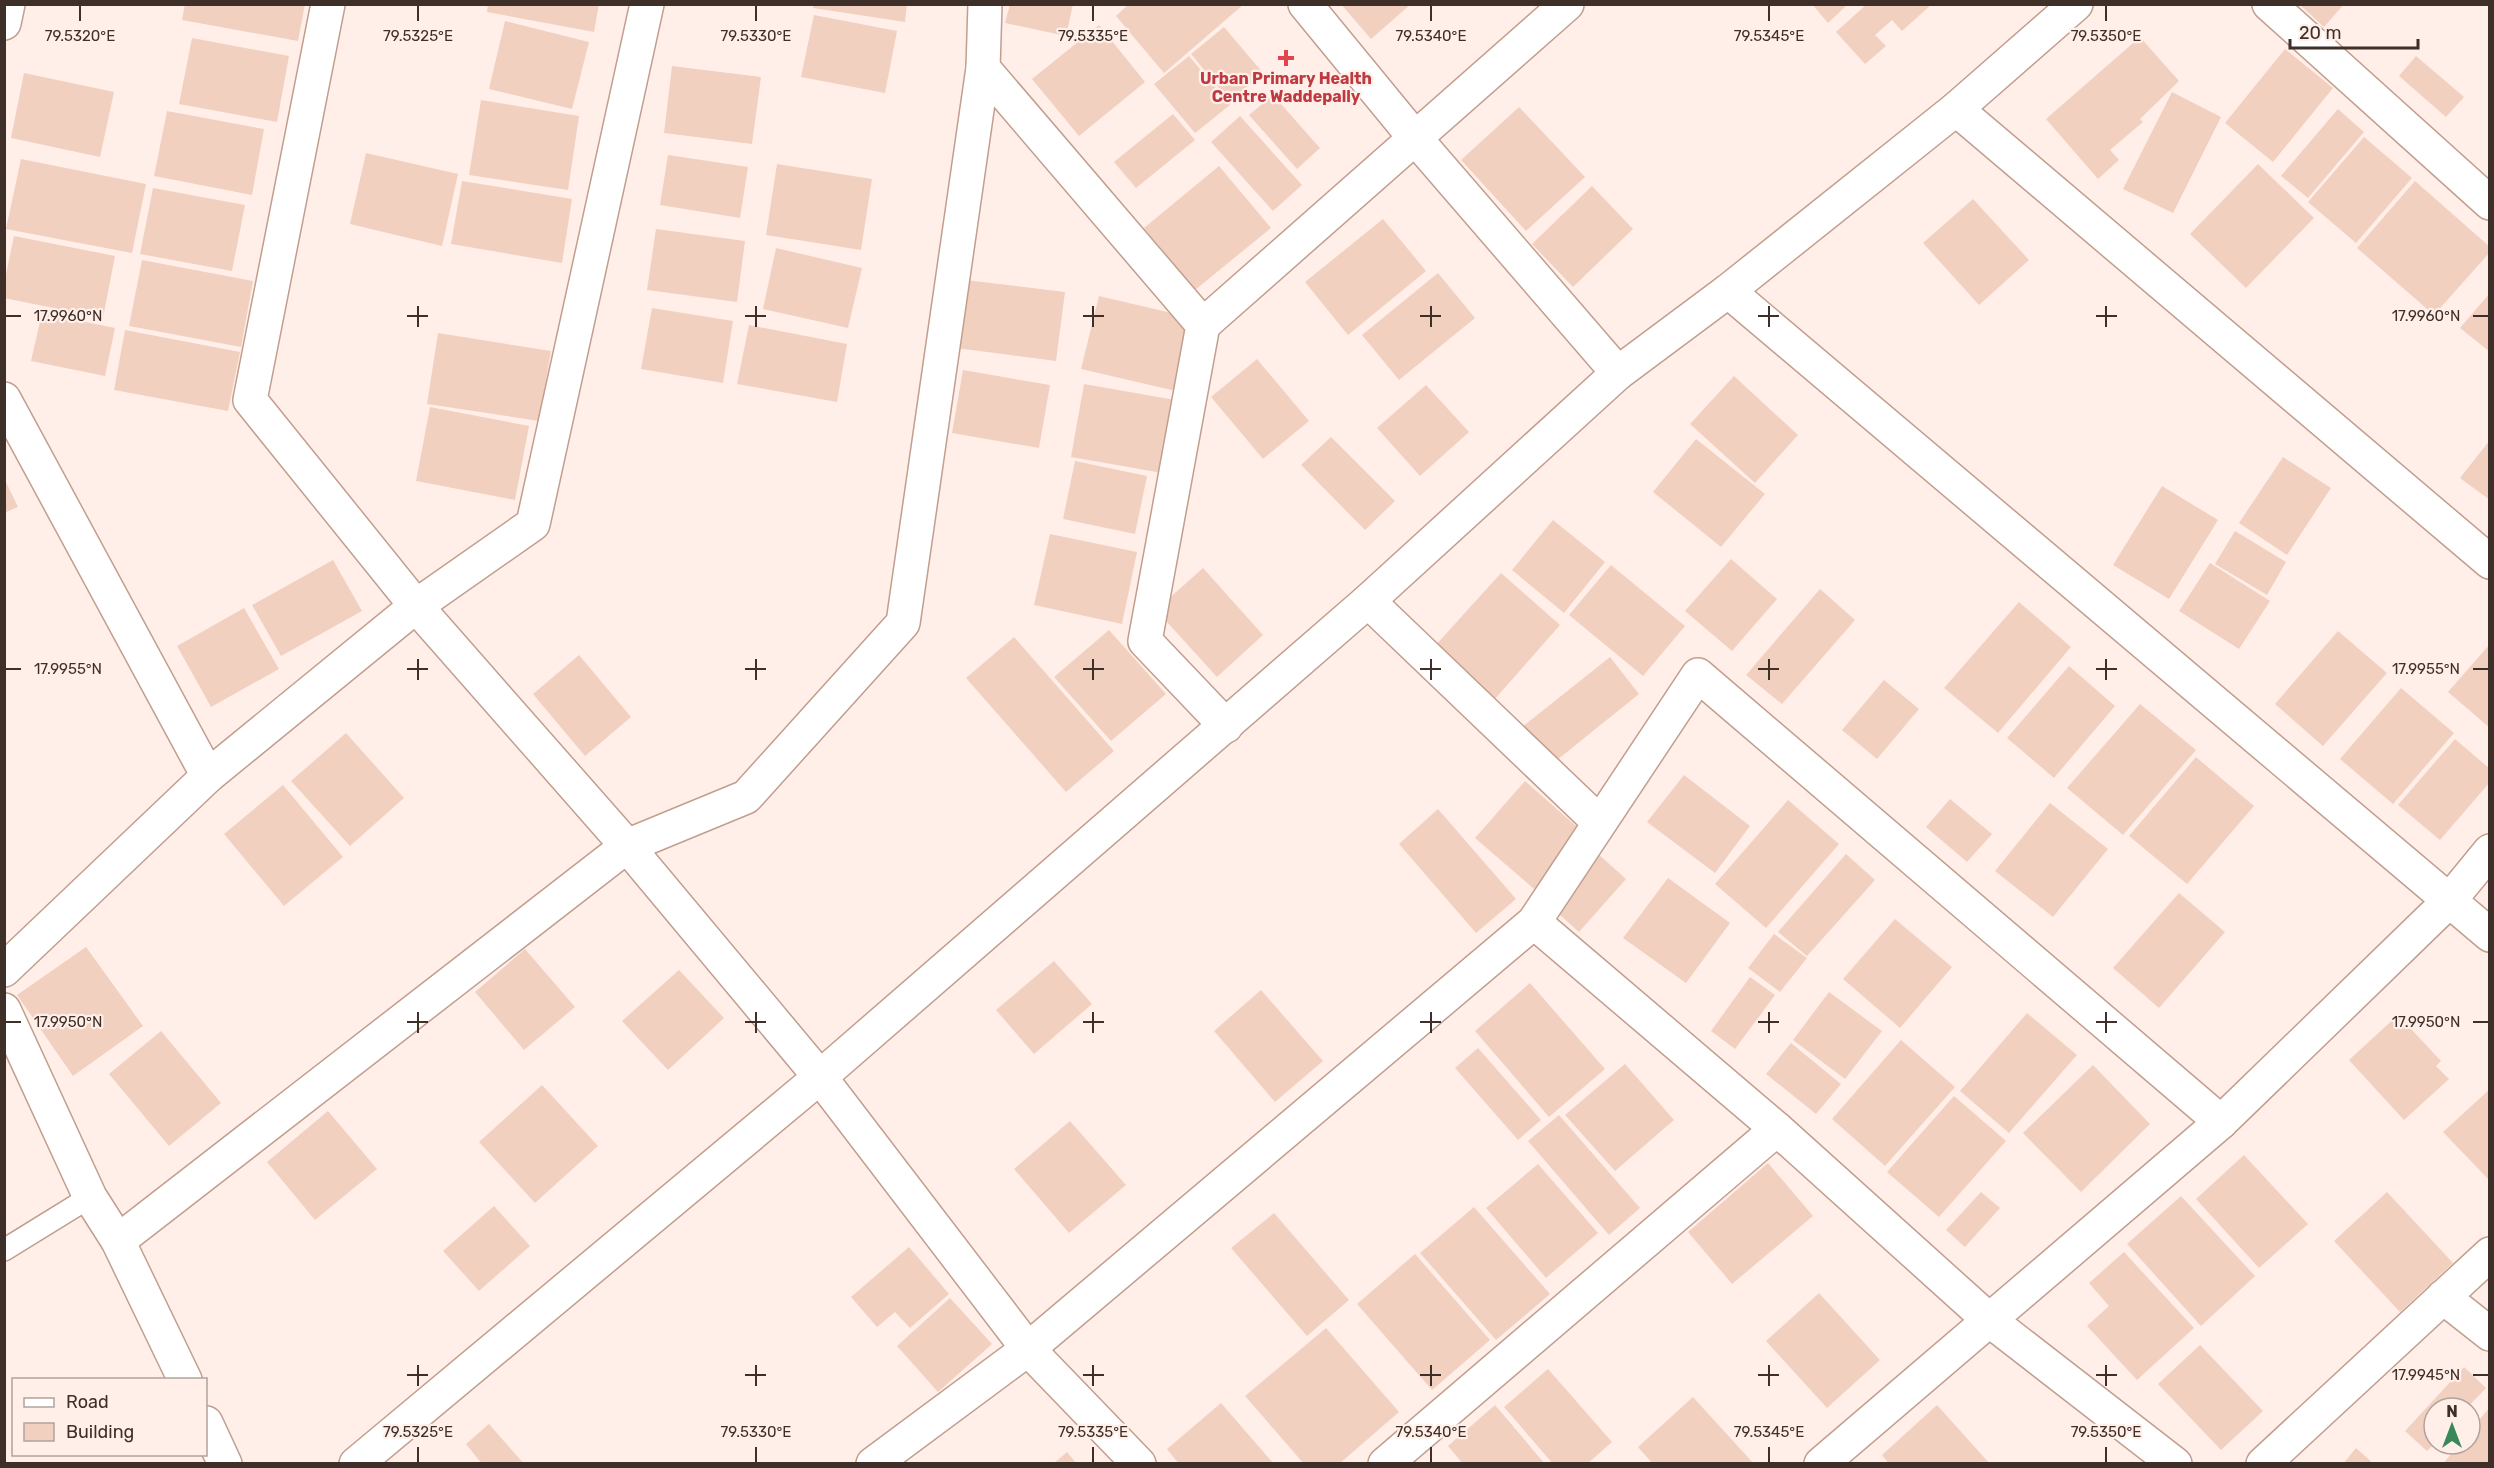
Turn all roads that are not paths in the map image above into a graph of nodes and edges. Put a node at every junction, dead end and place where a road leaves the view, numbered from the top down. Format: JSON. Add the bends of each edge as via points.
{"nodes":[{"id":1,"x":8,"y":4,"type":"edge"},
{"id":2,"x":328,"y":4,"type":"edge"},
{"id":3,"x":647,"y":4,"type":"edge"},
{"id":4,"x":985,"y":4,"type":"edge"},
{"id":5,"x":1305,"y":4,"type":"edge"},
{"id":6,"x":1567,"y":4,"type":"edge"},
{"id":7,"x":2269,"y":4,"type":"edge"},
{"id":8,"x":2069,"y":7,"type":"edge"},
{"id":9,"x":4,"y":23,"type":"edge"},
{"id":10,"x":983,"y":68,"type":"junction"},
{"id":11,"x":1956,"y":109,"type":"junction"},
{"id":12,"x":1415,"y":138,"type":"junction"},
{"id":13,"x":2490,"y":203,"type":"edge"},
{"id":14,"x":1728,"y":291,"type":"junction"},
{"id":15,"x":1203,"y":325,"type":"junction"},
{"id":16,"x":1618,"y":373,"type":"junction"},
{"id":17,"x":4,"y":399,"type":"edge"},
{"id":18,"x":2490,"y":562,"type":"edge"},
{"id":19,"x":1368,"y":601,"type":"junction"},
{"id":20,"x":416,"y":606,"type":"junction"},
{"id":21,"x":1226,"y":726,"type":"junction"},
{"id":22,"x":208,"y":776,"type":"junction"},
{"id":23,"x":1599,"y":822,"type":"junction"},
{"id":24,"x":627,"y":846,"type":"junction"},
{"id":25,"x":2490,"y":851,"type":"edge"},
{"id":26,"x":2449,"y":901,"type":"junction"},
{"id":27,"x":1534,"y":922,"type":"junction"},
{"id":28,"x":2490,"y":935,"type":"edge"},
{"id":29,"x":4,"y":970,"type":"edge"},
{"id":30,"x":4,"y":1010,"type":"edge"},
{"id":31,"x":820,"y":1077,"type":"junction"},
{"id":32,"x":2221,"y":1122,"type":"junction"},
{"id":33,"x":1777,"y":1129,"type":"junction"},
{"id":34,"x":90,"y":1197,"type":"junction"},
{"id":35,"x":118,"y":1241,"type":"junction"},
{"id":36,"x":4,"y":1250,"type":"edge"},
{"id":37,"x":2490,"y":1254,"type":"edge"},
{"id":38,"x":2444,"y":1297,"type":"junction"},
{"id":39,"x":1988,"y":1318,"type":"junction"},
{"id":40,"x":2490,"y":1334,"type":"edge"},
{"id":41,"x":1028,"y":1349,"type":"junction"},
{"id":42,"x":184,"y":1378,"type":"edge"},
{"id":43,"x":207,"y":1425,"type":"edge"},
{"id":44,"x":225,"y":1464,"type":"edge"},
{"id":45,"x":356,"y":1464,"type":"edge"},
{"id":46,"x":873,"y":1464,"type":"edge"},
{"id":47,"x":1139,"y":1464,"type":"edge"},
{"id":48,"x":1385,"y":1464,"type":"edge"},
{"id":49,"x":1821,"y":1464,"type":"edge"},
{"id":50,"x":2175,"y":1464,"type":"edge"},
{"id":51,"x":2263,"y":1464,"type":"edge"}],
"edges":[{"from":1,"to":9,"type":"street"},
{"from":2,"to":20,"type":"street","via":[[250,399]]},
{"from":3,"to":20,"type":"street","via":[[533,524]]},
{"from":4,"to":10,"type":"street"},
{"from":5,"to":12,"type":"street"},
{"from":6,"to":12,"type":"street"},
{"from":7,"to":13,"type":"street"},
{"from":8,"to":11,"type":"street"},
{"from":10,"to":15,"type":"street"},
{"from":10,"to":24,"type":"street","via":[[903,622],[746,797]]},
{"from":11,"to":14,"type":"street"},
{"from":11,"to":18,"type":"street"},
{"from":12,"to":15,"type":"street"},
{"from":12,"to":16,"type":"street"},
{"from":14,"to":16,"type":"street"},
{"from":14,"to":26,"type":"street"},
{"from":15,"to":21,"type":"street","via":[[1145,641]]},
{"from":16,"to":19,"type":"street"},
{"from":17,"to":22,"type":"street"},
{"from":19,"to":21,"type":"street"},
{"from":19,"to":23,"type":"street"},
{"from":20,"to":22,"type":"street"},
{"from":20,"to":24,"type":"street"},
{"from":21,"to":31,"type":"street"},
{"from":22,"to":29,"type":"street"},
{"from":23,"to":27,"type":"street"},
{"from":23,"to":32,"type":"street","via":[[1698,675]]},
{"from":24,"to":31,"type":"street"},
{"from":24,"to":35,"type":"street"},
{"from":25,"to":26,"type":"street"},
{"from":26,"to":28,"type":"street"},
{"from":26,"to":32,"type":"street"},
{"from":27,"to":33,"type":"street"},
{"from":27,"to":41,"type":"street"},
{"from":30,"to":34,"type":"street"},
{"from":31,"to":41,"type":"street"},
{"from":31,"to":45,"type":"street"},
{"from":32,"to":39,"type":"street"},
{"from":33,"to":39,"type":"street"},
{"from":33,"to":48,"type":"street"},
{"from":34,"to":35,"type":"street"},
{"from":34,"to":36,"type":"lane"},
{"from":35,"to":42,"type":"street"},
{"from":37,"to":38,"type":"street"},
{"from":38,"to":40,"type":"street"},
{"from":38,"to":51,"type":"street"},
{"from":39,"to":49,"type":"street"},
{"from":39,"to":50,"type":"street"},
{"from":41,"to":46,"type":"street"},
{"from":41,"to":47,"type":"street"},
{"from":43,"to":44,"type":"street"}]}
